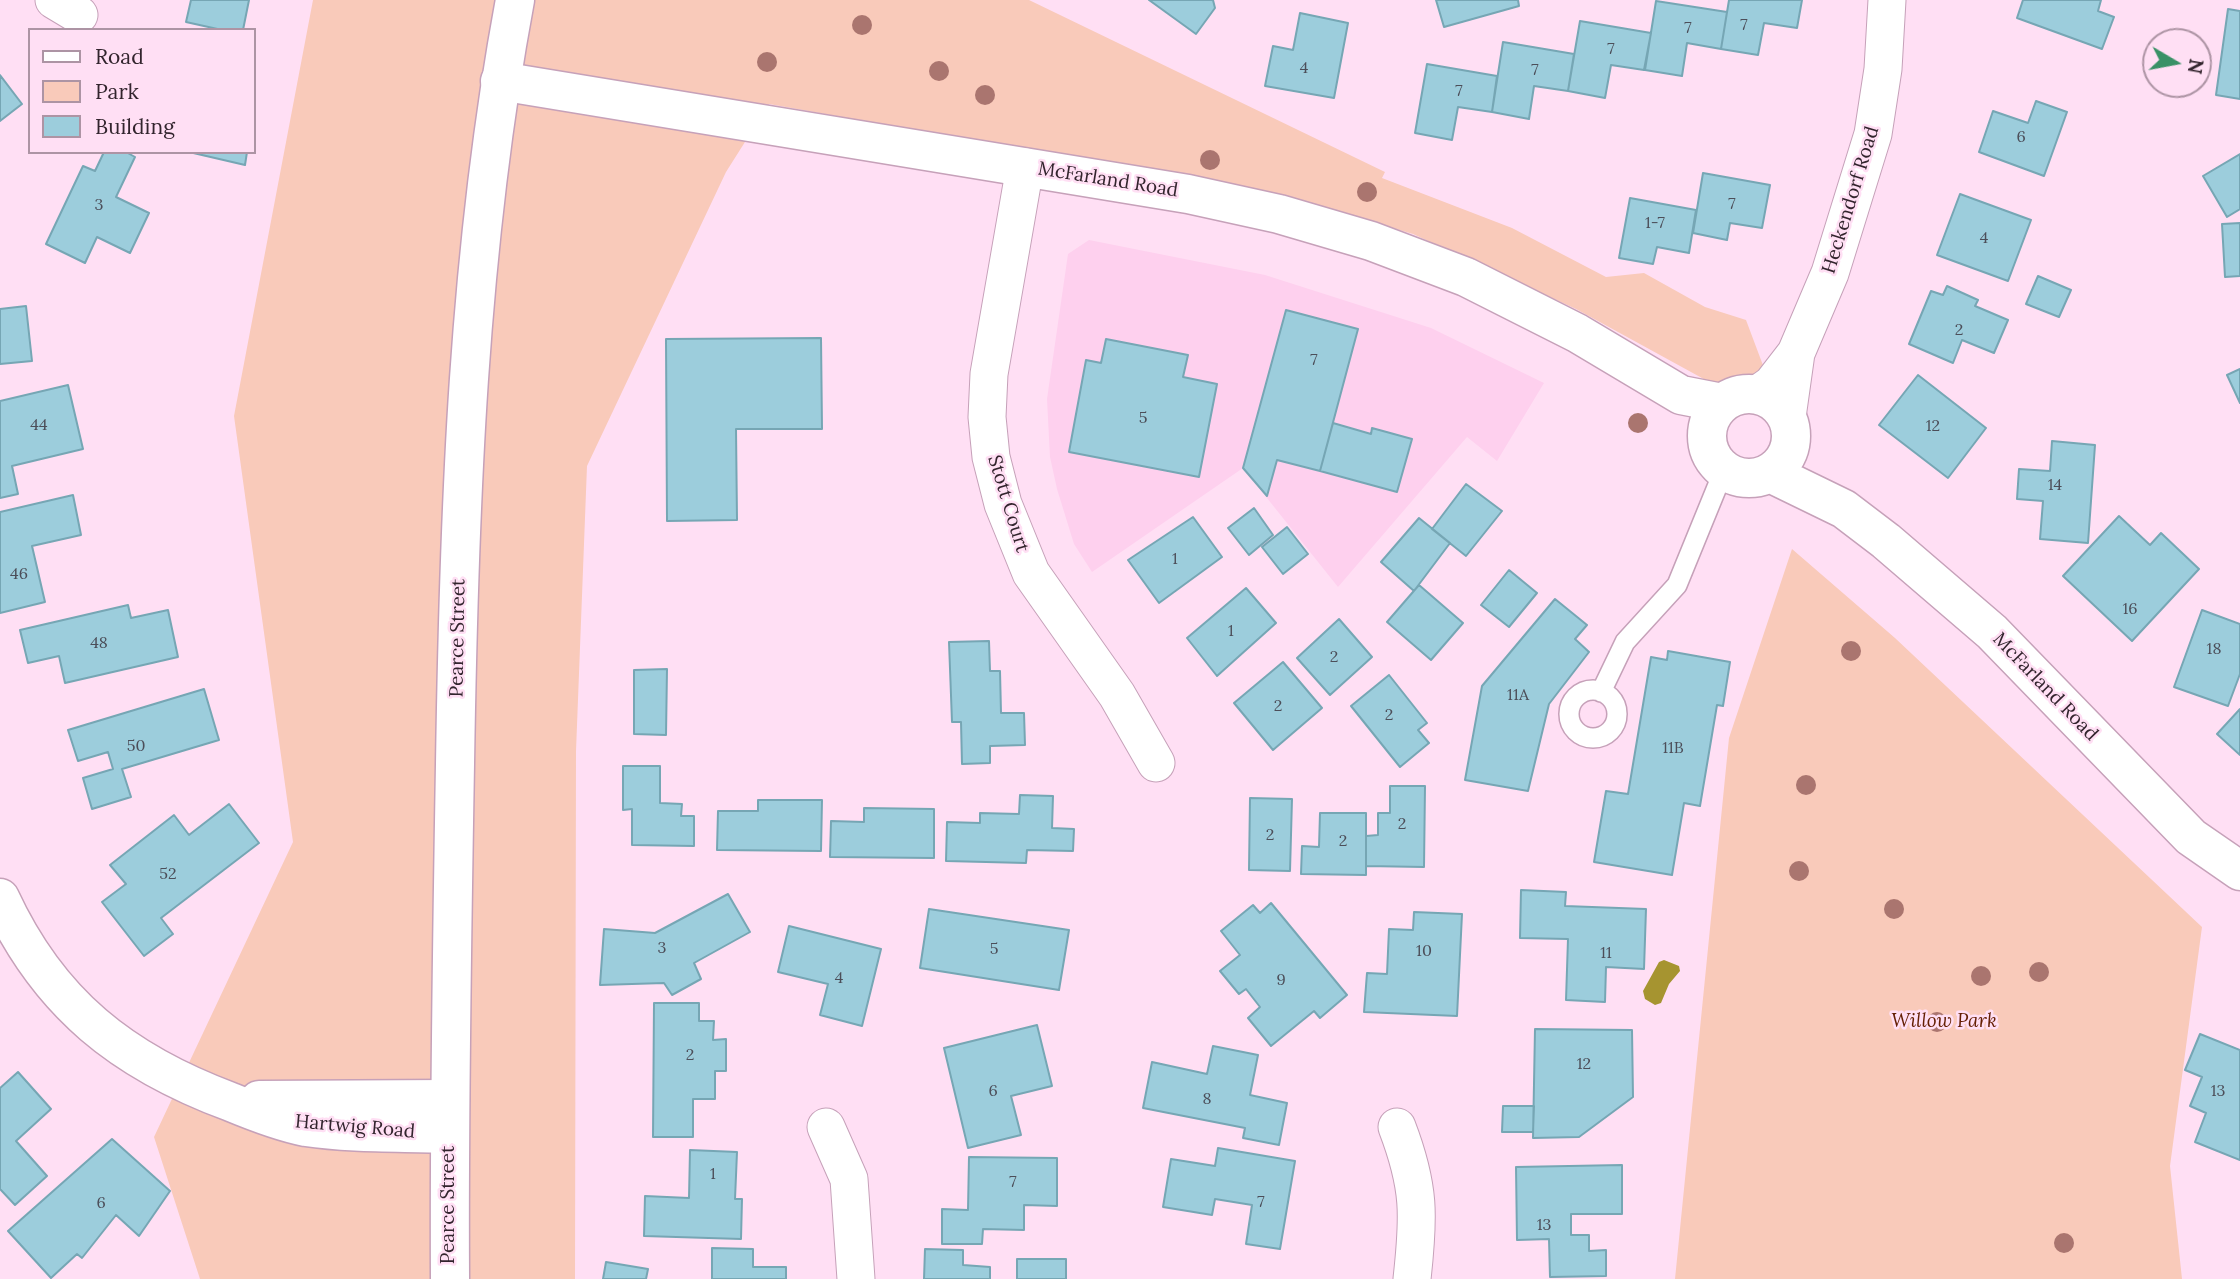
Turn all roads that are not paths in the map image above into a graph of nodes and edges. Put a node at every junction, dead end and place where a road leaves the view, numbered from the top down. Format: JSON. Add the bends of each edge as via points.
{"nodes":[{"id":1,"x":515,"y":0,"type":"edge"},
{"id":2,"x":1887,"y":0,"type":"edge"},
{"id":3,"x":499,"y":81,"type":"junction"},
{"id":4,"x":1025,"y":166,"type":"junction"},
{"id":5,"x":1797,"y":353,"type":"junction"},
{"id":6,"x":1758,"y":394,"type":"junction"},
{"id":7,"x":1715,"y":418,"type":"junction"},
{"id":8,"x":1782,"y":446,"type":"junction"},
{"id":9,"x":1724,"y":470,"type":"junction"},
{"id":10,"x":1601,"y":692,"type":"dead end"},
{"id":11,"x":1156,"y":763,"type":"dead end"},
{"id":12,"x":2240,"y":871,"type":"edge"},
{"id":13,"x":0,"y":898,"type":"edge"},
{"id":14,"x":449,"y":1116,"type":"junction"},
{"id":15,"x":826,"y":1127,"type":"dead end"},
{"id":16,"x":1397,"y":1127,"type":"dead end"},
{"id":17,"x":450,"y":1279,"type":"edge"},
{"id":18,"x":856,"y":1279,"type":"edge"},
{"id":19,"x":1412,"y":1279,"type":"edge"}],
"edges":[{"from":1,"to":3,"type":"street","name":"Pearce Street"},
{"from":2,"to":5,"type":"street","name":"Heckendorf Road","via":[[1873,134],[1830,273]]},
{"from":3,"to":4,"type":"street","name":"McFarland Road"},
{"from":3,"to":14,"type":"street","name":"Pearce Street","via":[[472,343],[458,595]]},
{"from":4,"to":7,"type":"street","name":"McFarland Road","via":[[1188,194],[1371,241],[1502,293],[1577,332]]},
{"from":4,"to":11,"type":"street","name":"Stott Court","via":[[989,374],[991,457],[1003,504],[1031,573],[1117,695]]},
{"from":5,"to":6,"type":"street","name":"Heckendorf Road"},
{"from":5,"to":8,"type":"street","name":"Heckendorf Road"},
{"from":6,"to":7,"type":"street","via":[[1732,396]]},
{"from":6,"to":8,"type":"street","via":[[1780,406]]},
{"from":7,"to":9,"type":"street","via":[[1707,442]]},
{"from":8,"to":9,"type":"street","via":[[1746,478]]},
{"from":8,"to":12,"type":"street","name":"McFarland Road","via":[[1844,509],[1992,632],[2191,837]]},
{"from":9,"to":10,"type":"lane","via":[[1678,585],[1625,642]]},
{"from":13,"to":14,"type":"street","name":"Hartwig Road","via":[[23,946],[74,1009],[137,1059],[196,1090],[310,1127]]},
{"from":14,"to":17,"type":"street","name":"Pearce Street"},
{"from":15,"to":18,"type":"street","via":[[849,1179]]},
{"from":16,"to":19,"type":"street","via":[[1413,1167],[1418,1201]]}]}
